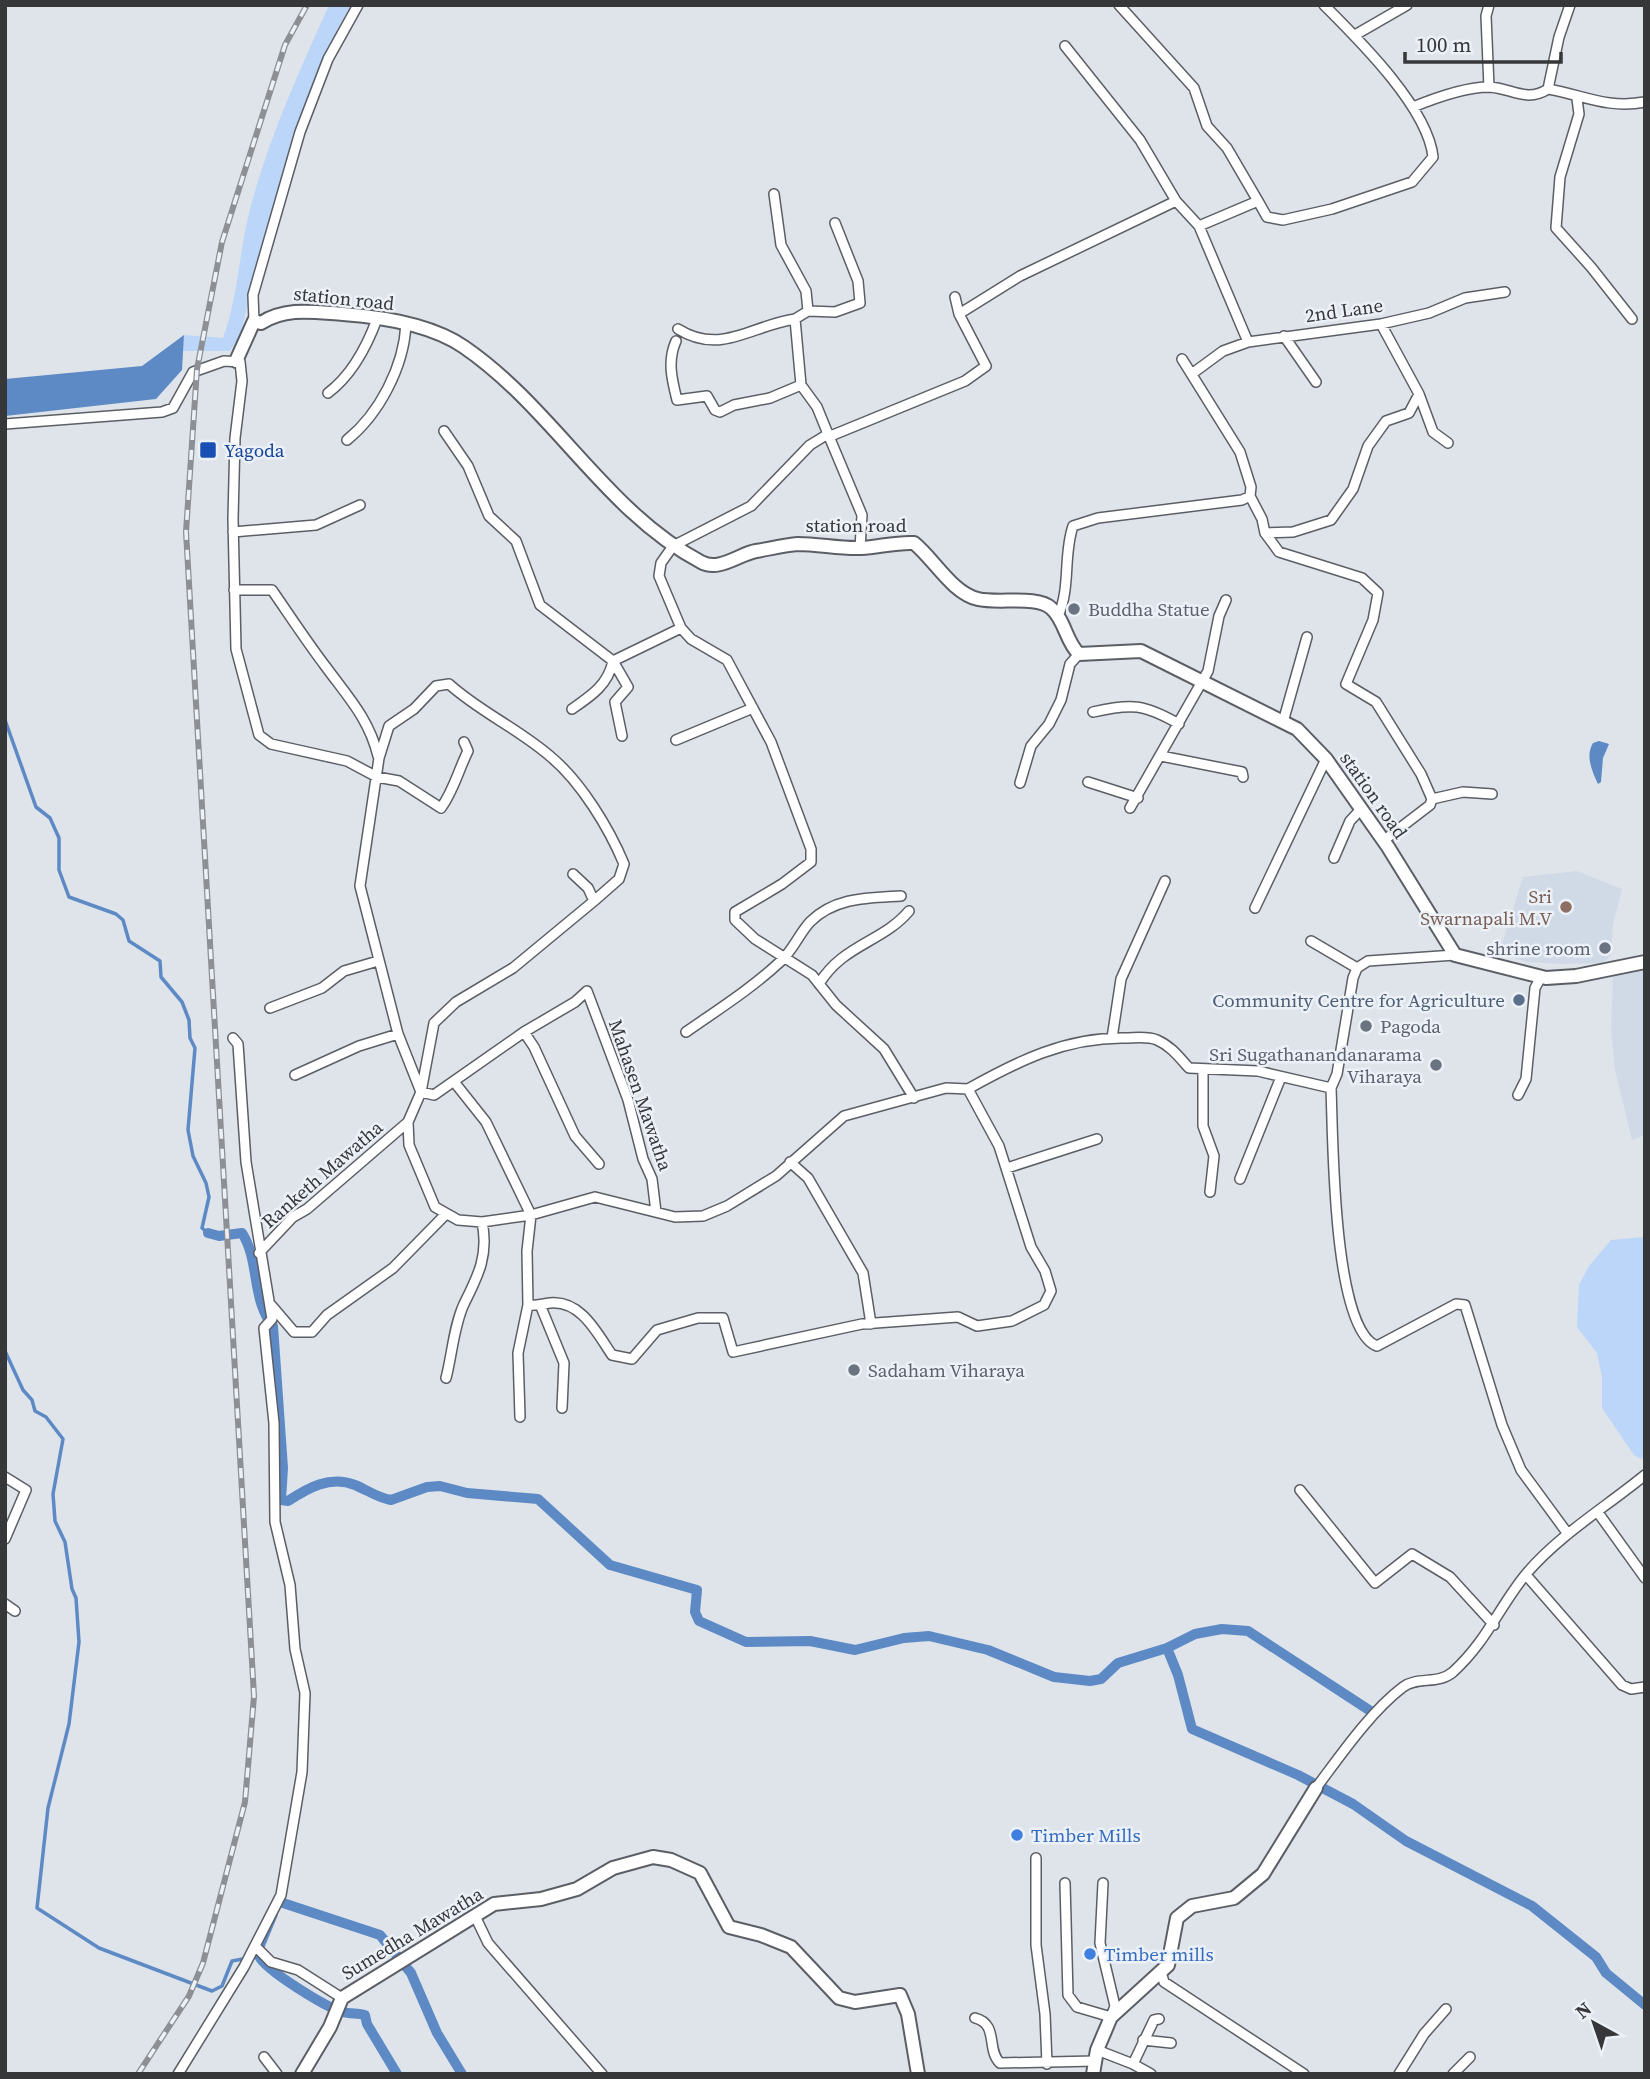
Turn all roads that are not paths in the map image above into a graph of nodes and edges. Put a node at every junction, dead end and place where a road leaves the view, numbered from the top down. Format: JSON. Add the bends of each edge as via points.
{"nodes":[{"id":1,"x":358,"y":5,"type":"edge"},
{"id":2,"x":1119,"y":5,"type":"edge"},
{"id":3,"x":1324,"y":5,"type":"edge"},
{"id":4,"x":1407,"y":5,"type":"edge"},
{"id":5,"x":1489,"y":5,"type":"edge"},
{"id":6,"x":1570,"y":5,"type":"edge"},
{"id":7,"x":1355,"y":36,"type":"junction"},
{"id":8,"x":1065,"y":46,"type":"dead end"},
{"id":9,"x":1489,"y":87,"type":"junction"},
{"id":10,"x":1548,"y":89,"type":"junction"},
{"id":11,"x":1577,"y":99,"type":"junction"},
{"id":12,"x":1645,"y":102,"type":"edge"},
{"id":13,"x":1413,"y":107,"type":"junction"},
{"id":14,"x":774,"y":194,"type":"dead end"},
{"id":15,"x":1177,"y":201,"type":"junction"},
{"id":16,"x":1258,"y":201,"type":"junction"},
{"id":17,"x":835,"y":223,"type":"dead end"},
{"id":18,"x":1199,"y":226,"type":"junction"},
{"id":19,"x":1505,"y":292,"type":"dead end"},
{"id":20,"x":955,"y":297,"type":"dead end"},
{"id":21,"x":808,"y":311,"type":"junction"},
{"id":22,"x":959,"y":314,"type":"junction"},
{"id":23,"x":377,"y":319,"type":"junction"},
{"id":24,"x":795,"y":319,"type":"junction"},
{"id":25,"x":1632,"y":319,"type":"dead end"},
{"id":26,"x":254,"y":321,"type":"junction"},
{"id":27,"x":406,"y":324,"type":"junction"},
{"id":28,"x":1381,"y":324,"type":"junction"},
{"id":29,"x":678,"y":329,"type":"dead end"},
{"id":30,"x":1284,"y":336,"type":"junction"},
{"id":31,"x":676,"y":341,"type":"dead end"},
{"id":32,"x":1248,"y":342,"type":"junction"},
{"id":33,"x":1182,"y":359,"type":"dead end"},
{"id":34,"x":236,"y":361,"type":"junction"},
{"id":35,"x":1193,"y":373,"type":"junction"},
{"id":36,"x":1316,"y":382,"type":"dead end"},
{"id":37,"x":801,"y":386,"type":"junction"},
{"id":38,"x":328,"y":393,"type":"dead end"},
{"id":39,"x":1419,"y":394,"type":"junction"},
{"id":40,"x":5,"y":424,"type":"edge"},
{"id":41,"x":444,"y":431,"type":"dead end"},
{"id":42,"x":828,"y":434,"type":"junction"},
{"id":43,"x":347,"y":440,"type":"dead end"},
{"id":44,"x":1448,"y":443,"type":"dead end"},
{"id":45,"x":1250,"y":496,"type":"junction"},
{"id":46,"x":360,"y":505,"type":"dead end"},
{"id":47,"x":233,"y":532,"type":"junction"},
{"id":48,"x":1265,"y":533,"type":"junction"},
{"id":49,"x":673,"y":547,"type":"junction"},
{"id":50,"x":860,"y":548,"type":"junction"},
{"id":51,"x":234,"y":590,"type":"junction"},
{"id":52,"x":1226,"y":600,"type":"dead end"},
{"id":53,"x":1058,"y":616,"type":"junction"},
{"id":54,"x":681,"y":628,"type":"junction"},
{"id":55,"x":1307,"y":637,"type":"dead end"},
{"id":56,"x":1079,"y":654,"type":"junction"},
{"id":57,"x":613,"y":661,"type":"junction"},
{"id":58,"x":1203,"y":683,"type":"junction"},
{"id":59,"x":753,"y":708,"type":"junction"},
{"id":60,"x":572,"y":709,"type":"dead end"},
{"id":61,"x":1093,"y":712,"type":"dead end"},
{"id":62,"x":1283,"y":722,"type":"junction"},
{"id":63,"x":1179,"y":724,"type":"junction"},
{"id":64,"x":622,"y":736,"type":"dead end"},
{"id":65,"x":676,"y":740,"type":"dead end"},
{"id":66,"x":464,"y":742,"type":"dead end"},
{"id":67,"x":1161,"y":756,"type":"junction"},
{"id":68,"x":379,"y":758,"type":"junction"},
{"id":69,"x":1326,"y":759,"type":"junction"},
{"id":70,"x":377,"y":777,"type":"junction"},
{"id":71,"x":1243,"y":777,"type":"dead end"},
{"id":72,"x":1088,"y":782,"type":"dead end"},
{"id":73,"x":1020,"y":783,"type":"dead end"},
{"id":74,"x":1492,"y":794,"type":"dead end"},
{"id":75,"x":1138,"y":798,"type":"junction"},
{"id":76,"x":1432,"y":799,"type":"junction"},
{"id":77,"x":1130,"y":808,"type":"dead end"},
{"id":78,"x":1361,"y":808,"type":"junction"},
{"id":79,"x":1382,"y":841,"type":"junction"},
{"id":80,"x":1334,"y":858,"type":"dead end"},
{"id":81,"x":573,"y":874,"type":"dead end"},
{"id":82,"x":1165,"y":881,"type":"dead end"},
{"id":83,"x":901,"y":896,"type":"dead end"},
{"id":84,"x":594,"y":901,"type":"junction"},
{"id":85,"x":1255,"y":908,"type":"dead end"},
{"id":86,"x":909,"y":911,"type":"dead end"},
{"id":87,"x":1311,"y":941,"type":"dead end"},
{"id":88,"x":1455,"y":955,"type":"junction"},
{"id":89,"x":785,"y":958,"type":"junction"},
{"id":90,"x":378,"y":961,"type":"junction"},
{"id":91,"x":1645,"y":962,"type":"edge"},
{"id":92,"x":1357,"y":968,"type":"junction"},
{"id":93,"x":1541,"y":977,"type":"junction"},
{"id":94,"x":820,"y":985,"type":"junction"},
{"id":95,"x":270,"y":1008,"type":"dead end"},
{"id":96,"x":524,"y":1032,"type":"junction"},
{"id":97,"x":686,"y":1032,"type":"dead end"},
{"id":98,"x":398,"y":1034,"type":"junction"},
{"id":99,"x":233,"y":1038,"type":"dead end"},
{"id":100,"x":1112,"y":1038,"type":"junction"},
{"id":101,"x":1203,"y":1071,"type":"junction"},
{"id":102,"x":295,"y":1075,"type":"dead end"},
{"id":103,"x":1281,"y":1077,"type":"junction"},
{"id":104,"x":456,"y":1083,"type":"junction"},
{"id":105,"x":1331,"y":1088,"type":"junction"},
{"id":106,"x":968,"y":1089,"type":"junction"},
{"id":107,"x":421,"y":1092,"type":"junction"},
{"id":108,"x":1517,"y":1095,"type":"dead end"},
{"id":109,"x":914,"y":1098,"type":"junction"},
{"id":110,"x":408,"y":1122,"type":"junction"},
{"id":111,"x":1097,"y":1139,"type":"dead end"},
{"id":112,"x":790,"y":1162,"type":"junction"},
{"id":113,"x":599,"y":1164,"type":"dead end"},
{"id":114,"x":1007,"y":1168,"type":"junction"},
{"id":115,"x":1240,"y":1178,"type":"dead end"},
{"id":116,"x":1210,"y":1192,"type":"dead end"},
{"id":117,"x":656,"y":1212,"type":"junction"},
{"id":118,"x":446,"y":1214,"type":"junction"},
{"id":119,"x":531,"y":1215,"type":"junction"},
{"id":120,"x":482,"y":1222,"type":"junction"},
{"id":121,"x":259,"y":1253,"type":"junction"},
{"id":122,"x":268,"y":1302,"type":"junction"},
{"id":123,"x":528,"y":1305,"type":"junction"},
{"id":124,"x":541,"y":1307,"type":"junction"},
{"id":125,"x":866,"y":1324,"type":"junction"},
{"id":126,"x":446,"y":1378,"type":"dead end"},
{"id":127,"x":562,"y":1408,"type":"dead end"},
{"id":128,"x":520,"y":1417,"type":"dead end"},
{"id":129,"x":1645,"y":1475,"type":"edge"},
{"id":130,"x":5,"y":1477,"type":"edge"},
{"id":131,"x":1300,"y":1490,"type":"dead end"},
{"id":132,"x":1599,"y":1514,"type":"junction"},
{"id":133,"x":1568,"y":1534,"type":"junction"},
{"id":134,"x":5,"y":1538,"type":"edge"},
{"id":135,"x":1526,"y":1574,"type":"junction"},
{"id":136,"x":1645,"y":1578,"type":"edge"},
{"id":137,"x":5,"y":1604,"type":"edge"},
{"id":138,"x":15,"y":1611,"type":"dead end"},
{"id":139,"x":1494,"y":1625,"type":"junction"},
{"id":140,"x":1645,"y":1687,"type":"edge"},
{"id":141,"x":1316,"y":1787,"type":"joint"},
{"id":142,"x":1036,"y":1858,"type":"dead end"},
{"id":143,"x":1065,"y":1883,"type":"dead end"},
{"id":144,"x":1103,"y":1883,"type":"dead end"},
{"id":145,"x":475,"y":1916,"type":"junction"},
{"id":146,"x":254,"y":1949,"type":"junction"},
{"id":147,"x":1161,"y":1972,"type":"junction"},
{"id":148,"x":342,"y":1998,"type":"junction"},
{"id":149,"x":1446,"y":2009,"type":"dead end"},
{"id":150,"x":1111,"y":2017,"type":"junction"},
{"id":151,"x":975,"y":2018,"type":"dead end"},
{"id":152,"x":1159,"y":2019,"type":"dead end"},
{"id":153,"x":1143,"y":2040,"type":"junction"},
{"id":154,"x":1171,"y":2043,"type":"dead end"},
{"id":155,"x":264,"y":2057,"type":"dead end"},
{"id":156,"x":1470,"y":2057,"type":"dead end"},
{"id":157,"x":1095,"y":2062,"type":"edge"},
{"id":158,"x":1048,"y":2064,"type":"junction"},
{"id":159,"x":1133,"y":2064,"type":"junction"},
{"id":160,"x":178,"y":2074,"type":"edge"},
{"id":161,"x":277,"y":2074,"type":"edge"},
{"id":162,"x":302,"y":2074,"type":"edge"},
{"id":163,"x":601,"y":2074,"type":"edge"},
{"id":164,"x":918,"y":2074,"type":"edge"},
{"id":165,"x":1151,"y":2074,"type":"edge"},
{"id":166,"x":1304,"y":2074,"type":"edge"},
{"id":167,"x":1399,"y":2074,"type":"edge"},
{"id":168,"x":1453,"y":2074,"type":"edge"}],
"edges":[{"from":1,"to":26,"type":"street","via":[[328,60],[300,132],[253,295]]},
{"from":2,"to":16,"type":"street","via":[[1194,88],[1208,126],[1227,148]]},
{"from":3,"to":7,"type":"street"},
{"from":4,"to":7,"type":"street"},
{"from":5,"to":9,"type":"street"},
{"from":6,"to":10,"type":"street"},
{"from":7,"to":13,"type":"street"},
{"from":8,"to":15,"type":"street","via":[[1140,140]]},
{"from":9,"to":10,"type":"street","via":[[1531,97]]},
{"from":9,"to":13,"type":"street"},
{"from":10,"to":11,"type":"street"},
{"from":11,"to":12,"type":"street","via":[[1623,106]]},
{"from":11,"to":25,"type":"street","via":[[1579,114],[1560,177],[1556,229]]},
{"from":13,"to":16,"type":"street","via":[[1431,138],[1433,157],[1412,182],[1283,220],[1267,217]]},
{"from":14,"to":21,"type":"street","via":[[781,245],[806,290]]},
{"from":15,"to":18,"type":"street"},
{"from":15,"to":22,"type":"street","via":[[1020,276]]},
{"from":16,"to":18,"type":"street"},
{"from":17,"to":21,"type":"street","via":[[858,281],[860,303],[835,312]]},
{"from":18,"to":32,"type":"street"},
{"from":19,"to":28,"type":"street","name":"2nd Lane","via":[[1465,298],[1429,313]]},
{"from":20,"to":22,"type":"street"},
{"from":21,"to":24,"type":"street"},
{"from":22,"to":42,"type":"street","via":[[986,366],[965,381]]},
{"from":23,"to":26,"type":"street","name":"station road","via":[[281,312],[261,323]]},
{"from":23,"to":27,"type":"street","name":"station road"},
{"from":23,"to":38,"type":"street","via":[[357,361]]},
{"from":24,"to":29,"type":"street","via":[[770,322],[742,336],[710,342]]},
{"from":24,"to":37,"type":"street"},
{"from":26,"to":34,"type":"street"},
{"from":27,"to":43,"type":"street","via":[[405,343],[392,378],[374,412]]},
{"from":27,"to":49,"type":"street","name":"station road","via":[[463,346],[483,362],[535,407],[619,502]]},
{"from":28,"to":30,"type":"street","name":"2nd Lane"},
{"from":28,"to":39,"type":"street"},
{"from":30,"to":32,"type":"street","name":"2nd Lane"},
{"from":30,"to":36,"type":"street"},
{"from":31,"to":37,"type":"street","via":[[671,375],[677,400],[707,396],[720,412]]},
{"from":32,"to":35,"type":"street","name":"2nd Lane","via":[[1223,351]]},
{"from":33,"to":35,"type":"street"},
{"from":34,"to":40,"type":"street","via":[[193,372],[173,408],[162,412]]},
{"from":34,"to":47,"type":"street","via":[[242,365]]},
{"from":35,"to":45,"type":"street","via":[[1240,452]]},
{"from":37,"to":42,"type":"street","via":[[817,407]]},
{"from":39,"to":44,"type":"street","via":[[1433,432]]},
{"from":39,"to":48,"type":"street","via":[[1409,414],[1386,421],[1368,446],[1353,489],[1331,520],[1293,532]]},
{"from":41,"to":57,"type":"street","via":[[468,466],[489,516],[516,541],[540,605]]},
{"from":42,"to":49,"type":"street","via":[[810,445],[751,506]]},
{"from":42,"to":50,"type":"street","via":[[862,515]]},
{"from":45,"to":48,"type":"street"},
{"from":45,"to":53,"type":"street","via":[[1098,518],[1073,526]]},
{"from":46,"to":47,"type":"street","via":[[316,525]]},
{"from":47,"to":51,"type":"street"},
{"from":48,"to":76,"type":"street","via":[[1279,552],[1362,578],[1378,593],[1373,620],[1346,684],[1376,702]]},
{"from":49,"to":50,"type":"street","name":"station road","via":[[709,565],[796,544]]},
{"from":49,"to":54,"type":"street","via":[[661,563],[659,576]]},
{"from":50,"to":53,"type":"street","name":"station road","via":[[914,543],[969,596],[1003,603],[1041,602]]},
{"from":51,"to":68,"type":"street","via":[[272,590],[355,701],[372,732]]},
{"from":51,"to":70,"type":"street","via":[[236,649],[259,734],[271,744],[347,761]]},
{"from":52,"to":58,"type":"street"},
{"from":53,"to":56,"type":"street"},
{"from":54,"to":57,"type":"street"},
{"from":54,"to":59,"type":"street","via":[[727,660]]},
{"from":55,"to":62,"type":"street"},
{"from":56,"to":58,"type":"street","name":"station road","via":[[1141,651]]},
{"from":56,"to":73,"type":"street","via":[[1070,664],[1049,724],[1031,746]]},
{"from":57,"to":60,"type":"street","via":[[610,675],[597,691]]},
{"from":57,"to":64,"type":"street","via":[[628,687],[615,702]]},
{"from":58,"to":62,"type":"street","name":"station road"},
{"from":58,"to":63,"type":"street"},
{"from":59,"to":65,"type":"street"},
{"from":59,"to":89,"type":"street","via":[[804,824],[811,862],[735,912],[734,920]]},
{"from":61,"to":63,"type":"street","via":[[1127,704],[1158,712]]},
{"from":62,"to":69,"type":"street","name":"station road","via":[[1297,729]]},
{"from":63,"to":67,"type":"street"},
{"from":66,"to":70,"type":"street","via":[[468,751],[455,788],[441,808],[399,781]]},
{"from":67,"to":71,"type":"street","via":[[1242,772]]},
{"from":67,"to":75,"type":"street"},
{"from":68,"to":70,"type":"street"},
{"from":68,"to":84,"type":"street","via":[[389,726],[436,686],[449,684],[552,757],[609,828],[624,864],[619,879]]},
{"from":69,"to":78,"type":"street","name":"station road"},
{"from":69,"to":85,"type":"street"},
{"from":70,"to":90,"type":"street","via":[[360,886]]},
{"from":72,"to":75,"type":"street"},
{"from":74,"to":76,"type":"street","via":[[1463,792]]},
{"from":75,"to":77,"type":"street"},
{"from":76,"to":79,"type":"street"},
{"from":78,"to":79,"type":"street","name":"station road"},
{"from":78,"to":80,"type":"street","via":[[1350,821]]},
{"from":79,"to":88,"type":"street","name":"station road"},
{"from":81,"to":84,"type":"street"},
{"from":82,"to":100,"type":"street","via":[[1121,979]]},
{"from":83,"to":89,"type":"street","via":[[855,898],[829,907],[809,923]]},
{"from":84,"to":107,"type":"street","via":[[513,968],[456,1002],[434,1023]]},
{"from":86,"to":94,"type":"street","via":[[829,967]]},
{"from":87,"to":92,"type":"street"},
{"from":88,"to":92,"type":"street","via":[[1368,961]]},
{"from":88,"to":93,"type":"street"},
{"from":89,"to":94,"type":"street"},
{"from":89,"to":97,"type":"street"},
{"from":90,"to":95,"type":"street","via":[[344,971],[322,988]]},
{"from":90,"to":98,"type":"street"},
{"from":91,"to":93,"type":"street","via":[[1576,976]]},
{"from":92,"to":105,"type":"street"},
{"from":93,"to":108,"type":"street","via":[[1535,988],[1526,1079]]},
{"from":94,"to":109,"type":"street","via":[[884,1049]]},
{"from":96,"to":104,"type":"street"},
{"from":96,"to":113,"type":"street","via":[[575,1136]]},
{"from":96,"to":117,"type":"street","name":"Mahasen Mawatha","via":[[587,991],[628,1100],[652,1179]]},
{"from":98,"to":102,"type":"street"},
{"from":98,"to":107,"type":"street"},
{"from":99,"to":121,"type":"street","via":[[238,1044],[246,1162]]},
{"from":100,"to":101,"type":"street","via":[[1154,1039],[1171,1047],[1189,1068]]},
{"from":100,"to":106,"type":"street","via":[[1072,1043],[1020,1060]]},
{"from":101,"to":103,"type":"street","via":[[1258,1071]]},
{"from":101,"to":116,"type":"street","via":[[1203,1126],[1214,1156]]},
{"from":103,"to":105,"type":"street"},
{"from":103,"to":115,"type":"street"},
{"from":104,"to":107,"type":"street","via":[[434,1095]]},
{"from":104,"to":119,"type":"street","via":[[486,1122]]},
{"from":105,"to":133,"type":"street","via":[[1336,1234],[1355,1318],[1364,1336],[1377,1346],[1456,1304],[1465,1305],[1521,1470]]},
{"from":106,"to":109,"type":"street","via":[[946,1088]]},
{"from":106,"to":114,"type":"street"},
{"from":107,"to":110,"type":"street"},
{"from":109,"to":112,"type":"street","via":[[844,1116]]},
{"from":110,"to":118,"type":"street","via":[[409,1145],[435,1207]]},
{"from":110,"to":121,"type":"street","name":"Ranketh Mawatha","via":[[293,1217]]},
{"from":111,"to":114,"type":"street"},
{"from":112,"to":117,"type":"street","via":[[776,1176],[704,1216]]},
{"from":112,"to":125,"type":"street","via":[[808,1178],[863,1273]]},
{"from":114,"to":125,"type":"street","via":[[1031,1247],[1051,1291],[1045,1305],[1012,1321],[977,1326],[958,1317]]},
{"from":117,"to":119,"type":"street","via":[[595,1197]]},
{"from":118,"to":120,"type":"street"},
{"from":118,"to":122,"type":"street","via":[[393,1268],[327,1315],[312,1332],[294,1332]]},
{"from":119,"to":120,"type":"street"},
{"from":119,"to":123,"type":"street"},
{"from":120,"to":126,"type":"street","via":[[483,1265],[464,1305]]},
{"from":121,"to":122,"type":"street"},
{"from":122,"to":146,"type":"street","via":[[272,1319],[264,1328],[274,1423],[275,1522],[290,1585],[295,1648],[305,1693],[302,1772],[281,1895]]},
{"from":123,"to":124,"type":"street"},
{"from":123,"to":128,"type":"street","via":[[518,1353]]},
{"from":124,"to":125,"type":"street","via":[[551,1303],[583,1313],[612,1355],[632,1359],[657,1330],[698,1318],[723,1318],[733,1352]]},
{"from":124,"to":127,"type":"street","via":[[564,1363]]},
{"from":129,"to":132,"type":"street"},
{"from":130,"to":134,"type":"street","via":[[26,1490]]},
{"from":131,"to":139,"type":"street","via":[[1375,1583],[1412,1554],[1450,1577]]},
{"from":132,"to":133,"type":"street"},
{"from":132,"to":136,"type":"street"},
{"from":133,"to":135,"type":"street"},
{"from":135,"to":139,"type":"street"},
{"from":135,"to":140,"type":"street","via":[[1622,1685]]},
{"from":137,"to":138,"type":"street"},
{"from":139,"to":141,"type":"street","via":[[1450,1674],[1404,1686]]},
{"from":141,"to":147,"type":"street","via":[[1263,1874],[1234,1898],[1192,1906],[1177,1918],[1168,1965]]},
{"from":142,"to":158,"type":"street","via":[[1036,1945]]},
{"from":143,"to":150,"type":"street","via":[[1068,1995],[1077,2007]]},
{"from":144,"to":150,"type":"street","via":[[1100,1943],[1115,2006]]},
{"from":145,"to":148,"type":"street","name":"Sumedha Mawatha"},
{"from":145,"to":163,"type":"street","via":[[488,1943]]},
{"from":145,"to":164,"type":"street","name":"Sumedha Mawatha","via":[[494,1904],[577,1889],[613,1868],[653,1857],[671,1860],[700,1873],[729,1927],[791,1947],[839,1998],[855,2002],[900,1996],[908,2014]]},
{"from":146,"to":148,"type":"street"},
{"from":146,"to":160,"type":"street"},
{"from":147,"to":150,"type":"street"},
{"from":147,"to":166,"type":"street","via":[[1164,1982]]},
{"from":148,"to":162,"type":"street","name":"Sumedha Mawatha"},
{"from":149,"to":167,"type":"street"},
{"from":150,"to":157,"type":"street"},
{"from":151,"to":158,"type":"street","via":[[990,2028],[995,2059],[1000,2063]]},
{"from":152,"to":153,"type":"street","via":[[1148,2027]]},
{"from":153,"to":154,"type":"street"},
{"from":153,"to":159,"type":"street"},
{"from":155,"to":161,"type":"street"},
{"from":156,"to":168,"type":"street"},
{"from":157,"to":158,"type":"street"},
{"from":157,"to":159,"type":"street"},
{"from":159,"to":165,"type":"street"}]}
